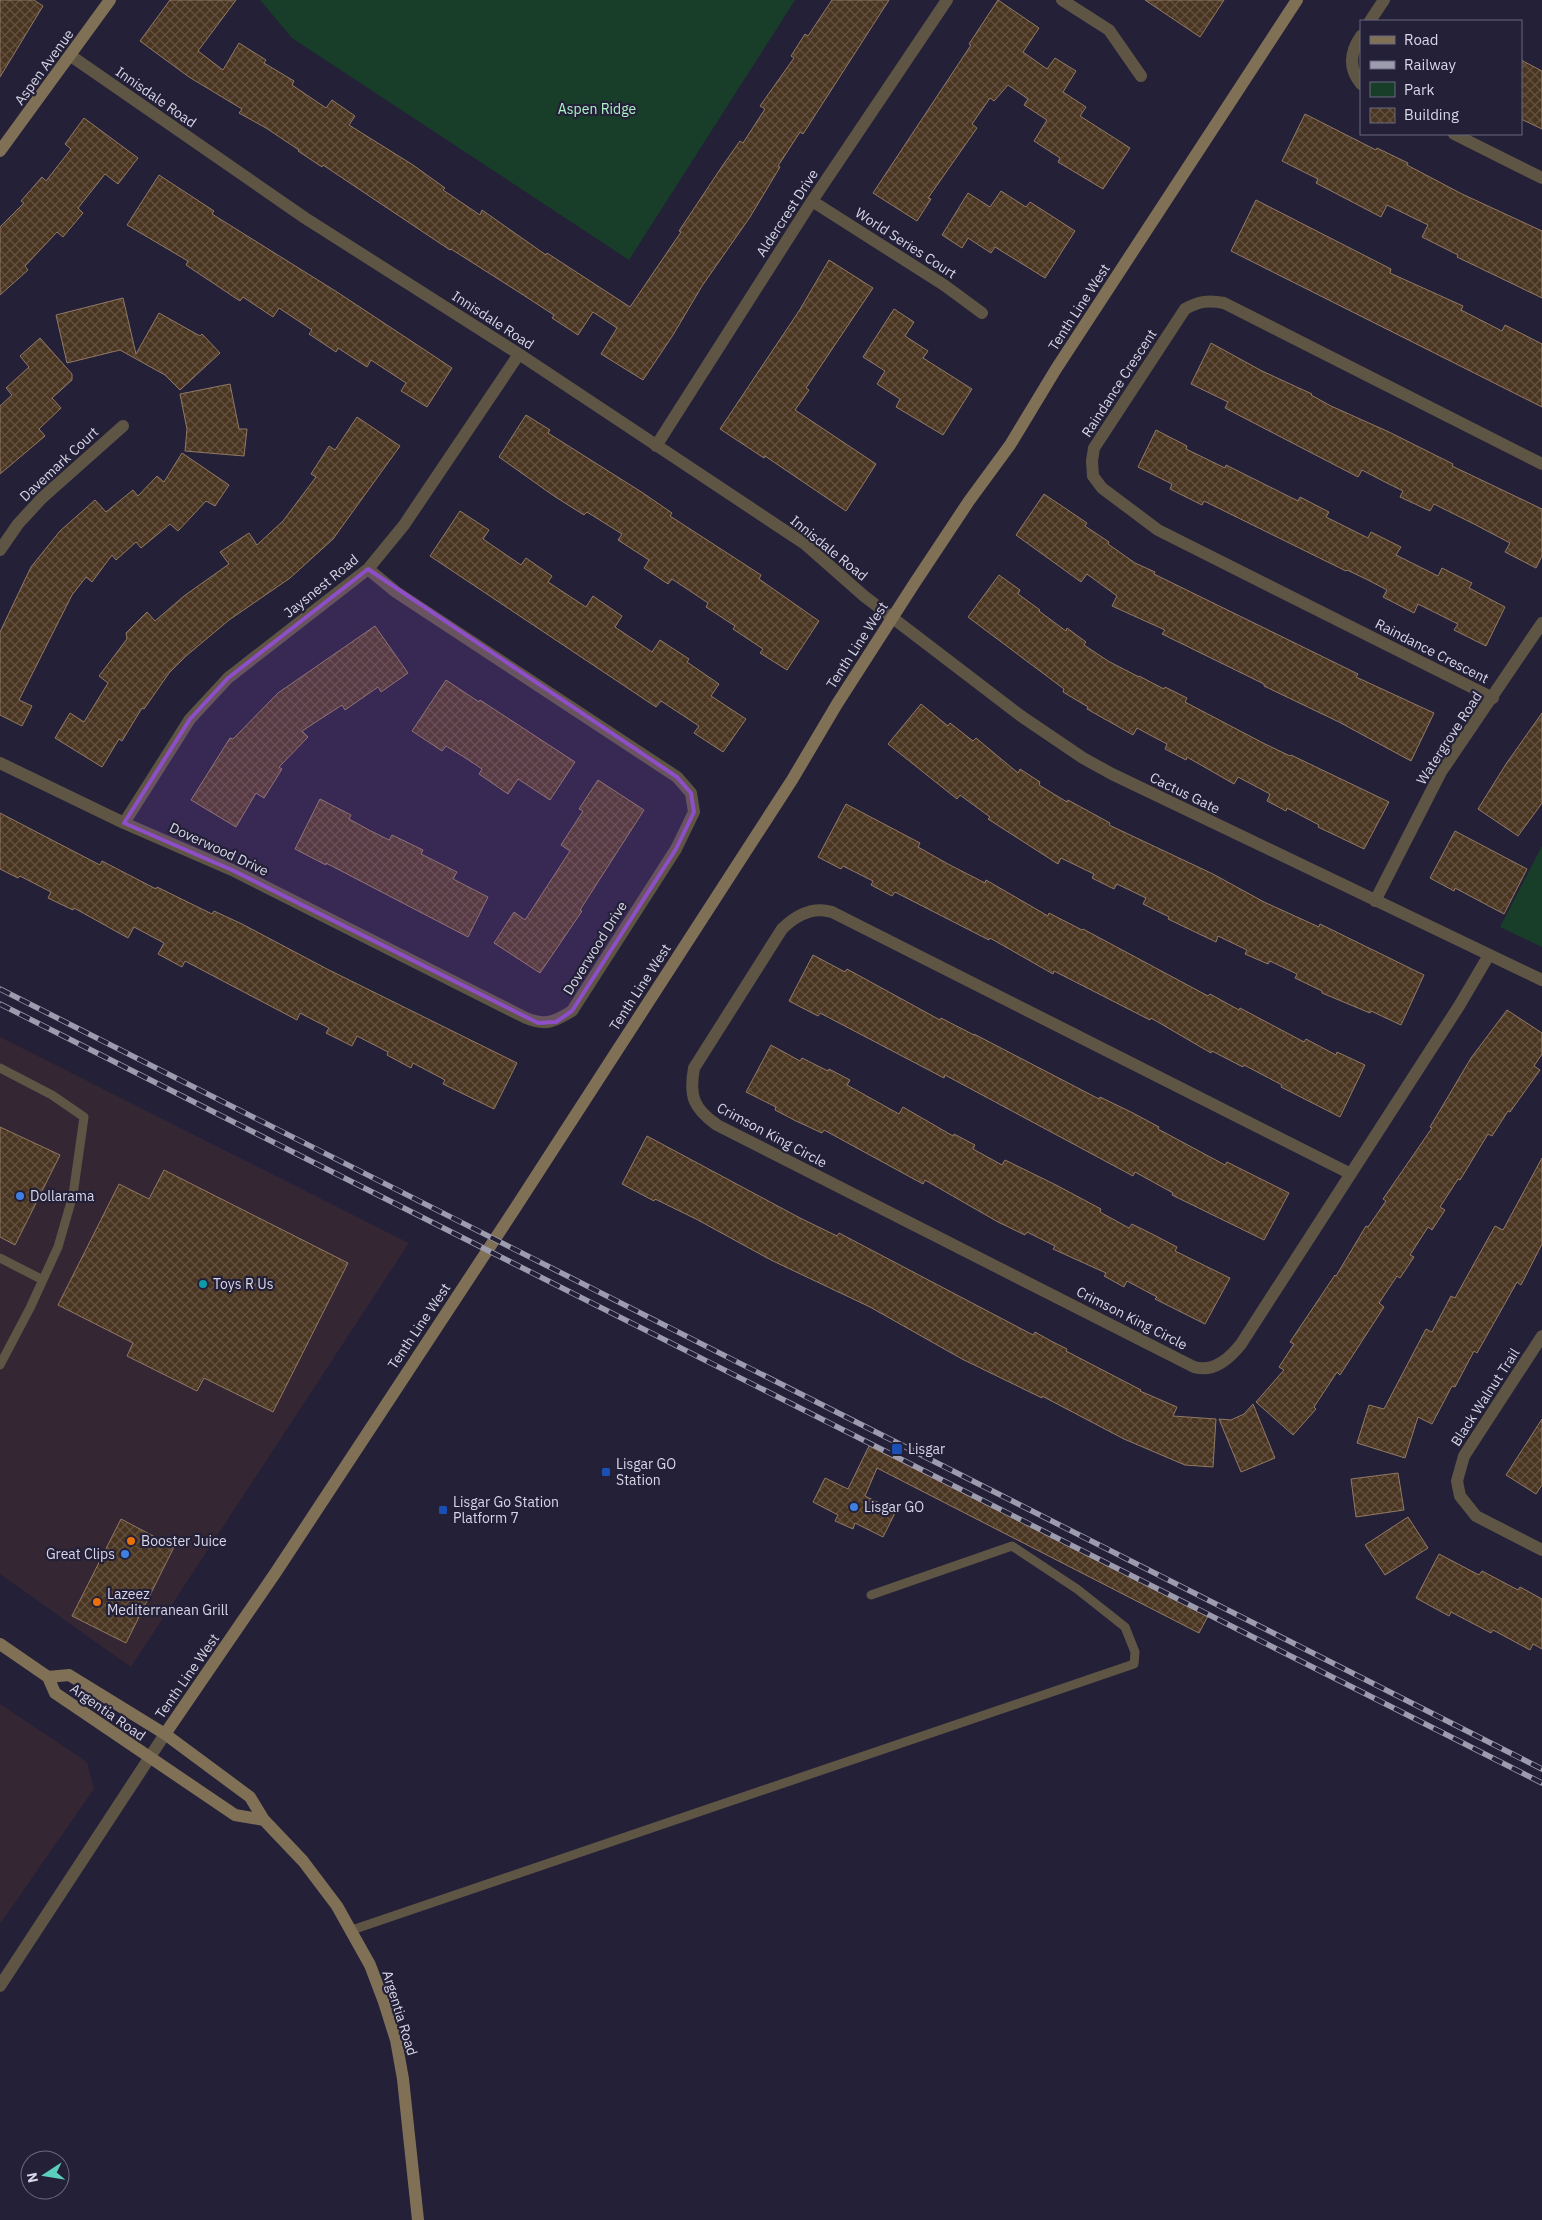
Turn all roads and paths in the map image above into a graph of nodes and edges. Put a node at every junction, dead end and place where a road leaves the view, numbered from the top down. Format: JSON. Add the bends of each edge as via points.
{"nodes":[{"id":1,"x":110,"y":0,"type":"edge"},
{"id":2,"x":947,"y":0,"type":"edge"},
{"id":3,"x":1062,"y":0,"type":"edge"},
{"id":4,"x":1297,"y":0,"type":"edge"},
{"id":5,"x":1384,"y":0,"type":"edge"},
{"id":6,"x":1371,"y":20,"type":"edge"},
{"id":7,"x":1360,"y":38,"type":"edge"},
{"id":8,"x":71,"y":56,"type":"junction"},
{"id":9,"x":1141,"y":76,"type":"dead end"},
{"id":10,"x":1360,"y":83,"type":"edge"},
{"id":11,"x":1456,"y":135,"type":"edge"},
{"id":12,"x":0,"y":151,"type":"edge"},
{"id":13,"x":1542,"y":178,"type":"edge"},
{"id":14,"x":812,"y":201,"type":"junction"},
{"id":15,"x":982,"y":313,"type":"dead end"},
{"id":16,"x":519,"y":354,"type":"junction"},
{"id":17,"x":123,"y":426,"type":"dead end"},
{"id":18,"x":656,"y":446,"type":"junction"},
{"id":19,"x":1542,"y":464,"type":"edge"},
{"id":20,"x":0,"y":550,"type":"edge"},
{"id":21,"x":368,"y":569,"type":"junction"},
{"id":22,"x":892,"y":618,"type":"junction"},
{"id":23,"x":1542,"y":623,"type":"edge"},
{"id":24,"x":1493,"y":698,"type":"junction"},
{"id":25,"x":0,"y":763,"type":"edge"},
{"id":26,"x":124,"y":823,"type":"junction"},
{"id":27,"x":1375,"y":901,"type":"junction"},
{"id":28,"x":1489,"y":955,"type":"junction"},
{"id":29,"x":1542,"y":980,"type":"edge"},
{"id":30,"x":0,"y":1068,"type":"edge"},
{"id":31,"x":1349,"y":1173,"type":"junction"},
{"id":32,"x":0,"y":1258,"type":"edge"},
{"id":33,"x":43,"y":1280,"type":"junction"},
{"id":34,"x":1542,"y":1336,"type":"edge"},
{"id":35,"x":0,"y":1365,"type":"edge"},
{"id":36,"x":1542,"y":1550,"type":"edge"},
{"id":37,"x":871,"y":1595,"type":"dead end"},
{"id":38,"x":0,"y":1644,"type":"edge"},
{"id":39,"x":48,"y":1677,"type":"junction"},
{"id":40,"x":165,"y":1734,"type":"junction"},
{"id":41,"x":149,"y":1758,"type":"junction"},
{"id":42,"x":264,"y":1820,"type":"junction"},
{"id":43,"x":352,"y":1930,"type":"junction"},
{"id":44,"x":0,"y":1986,"type":"edge"},
{"id":45,"x":418,"y":2220,"type":"edge"}],
"edges":[{"from":1,"to":8,"type":"street","name":"Aspen Avenue"},
{"from":2,"to":14,"type":"street","name":"Aldercrest Drive"},
{"from":3,"to":9,"type":"street","via":[[1109,30]]},
{"from":4,"to":22,"type":"street","name":"Tenth Line West","via":[[1010,445],[968,501]]},
{"from":5,"to":6,"type":"street"},
{"from":7,"to":10,"type":"street","via":[[1353,48],[1351,62]]},
{"from":8,"to":12,"type":"street","name":"Aspen Avenue"},
{"from":8,"to":16,"type":"street","name":"Innisdale Road","via":[[305,218]]},
{"from":11,"to":13,"type":"street"},
{"from":14,"to":15,"type":"street","name":"World Series Court"},
{"from":14,"to":18,"type":"street","name":"Aldercrest Drive"},
{"from":16,"to":18,"type":"street","name":"Innisdale Road"},
{"from":16,"to":21,"type":"street","name":"Jaysnest Road","via":[[404,525]]},
{"from":17,"to":20,"type":"street","name":"Davemark Court","via":[[42,498]]},
{"from":18,"to":22,"type":"street","name":"Innisdale Road","via":[[805,544]]},
{"from":19,"to":24,"type":"street","name":"Raindance Crescent","via":[[1224,303],[1210,300],[1185,309],[1094,448],[1093,476],[1102,488],[1158,530]]},
{"from":21,"to":26,"type":"street","name":"Jaysnest Road","via":[[228,678],[190,718]]},
{"from":21,"to":26,"type":"street","name":"Doverwood Drive","via":[[396,592],[677,777],[690,793],[694,812],[676,848],[572,1011],[556,1022],[538,1023],[232,870]]},
{"from":22,"to":27,"type":"street","name":"Cactus Gate","via":[[1021,716],[1083,758]]},
{"from":22,"to":40,"type":"street","name":"Tenth Line West","via":[[792,780],[514,1210],[276,1572]]},
{"from":23,"to":24,"type":"street","name":"Watergrove Road"},
{"from":24,"to":27,"type":"street","name":"Watergrove Road","via":[[1441,772]]},
{"from":25,"to":26,"type":"street","name":"Doverwood Drive"},
{"from":27,"to":28,"type":"street","name":"Cactus Gate"},
{"from":28,"to":29,"type":"street","name":"Cactus Gate"},
{"from":28,"to":31,"type":"street"},
{"from":30,"to":33,"type":"lane","via":[[84,1117],[73,1195],[58,1247]]},
{"from":31,"to":31,"type":"street","name":"Crimson King Circle","via":[[823,909],[799,915],[782,929],[694,1068],[690,1087],[694,1102],[705,1117],[717,1125],[1203,1370],[1230,1358],[1241,1344]]},
{"from":32,"to":33,"type":"lane"},
{"from":33,"to":35,"type":"lane"},
{"from":34,"to":36,"type":"street","name":"Black Walnut Trail","via":[[1464,1456],[1457,1481],[1460,1496],[1476,1516]]},
{"from":37,"to":43,"type":"lane","via":[[1012,1546],[1077,1588],[1125,1628],[1135,1652],[1134,1664]]},
{"from":38,"to":39,"type":"street","name":"Argentia Road"},
{"from":39,"to":40,"type":"street","name":"Argentia Road","via":[[69,1675]]},
{"from":39,"to":41,"type":"street","name":"Argentia Road","via":[[55,1694]]},
{"from":40,"to":41,"type":"street","name":"Tenth Line West"},
{"from":40,"to":42,"type":"street","name":"Argentia Road","via":[[250,1797]]},
{"from":41,"to":42,"type":"street","name":"Argentia Road","via":[[235,1815]]},
{"from":41,"to":44,"type":"street","name":"Tenth Line West"},
{"from":42,"to":43,"type":"street","name":"Argentia Road","via":[[315,1875]]},
{"from":43,"to":45,"type":"street","name":"Argentia Road","via":[[370,1965],[396,2040]]}]}
